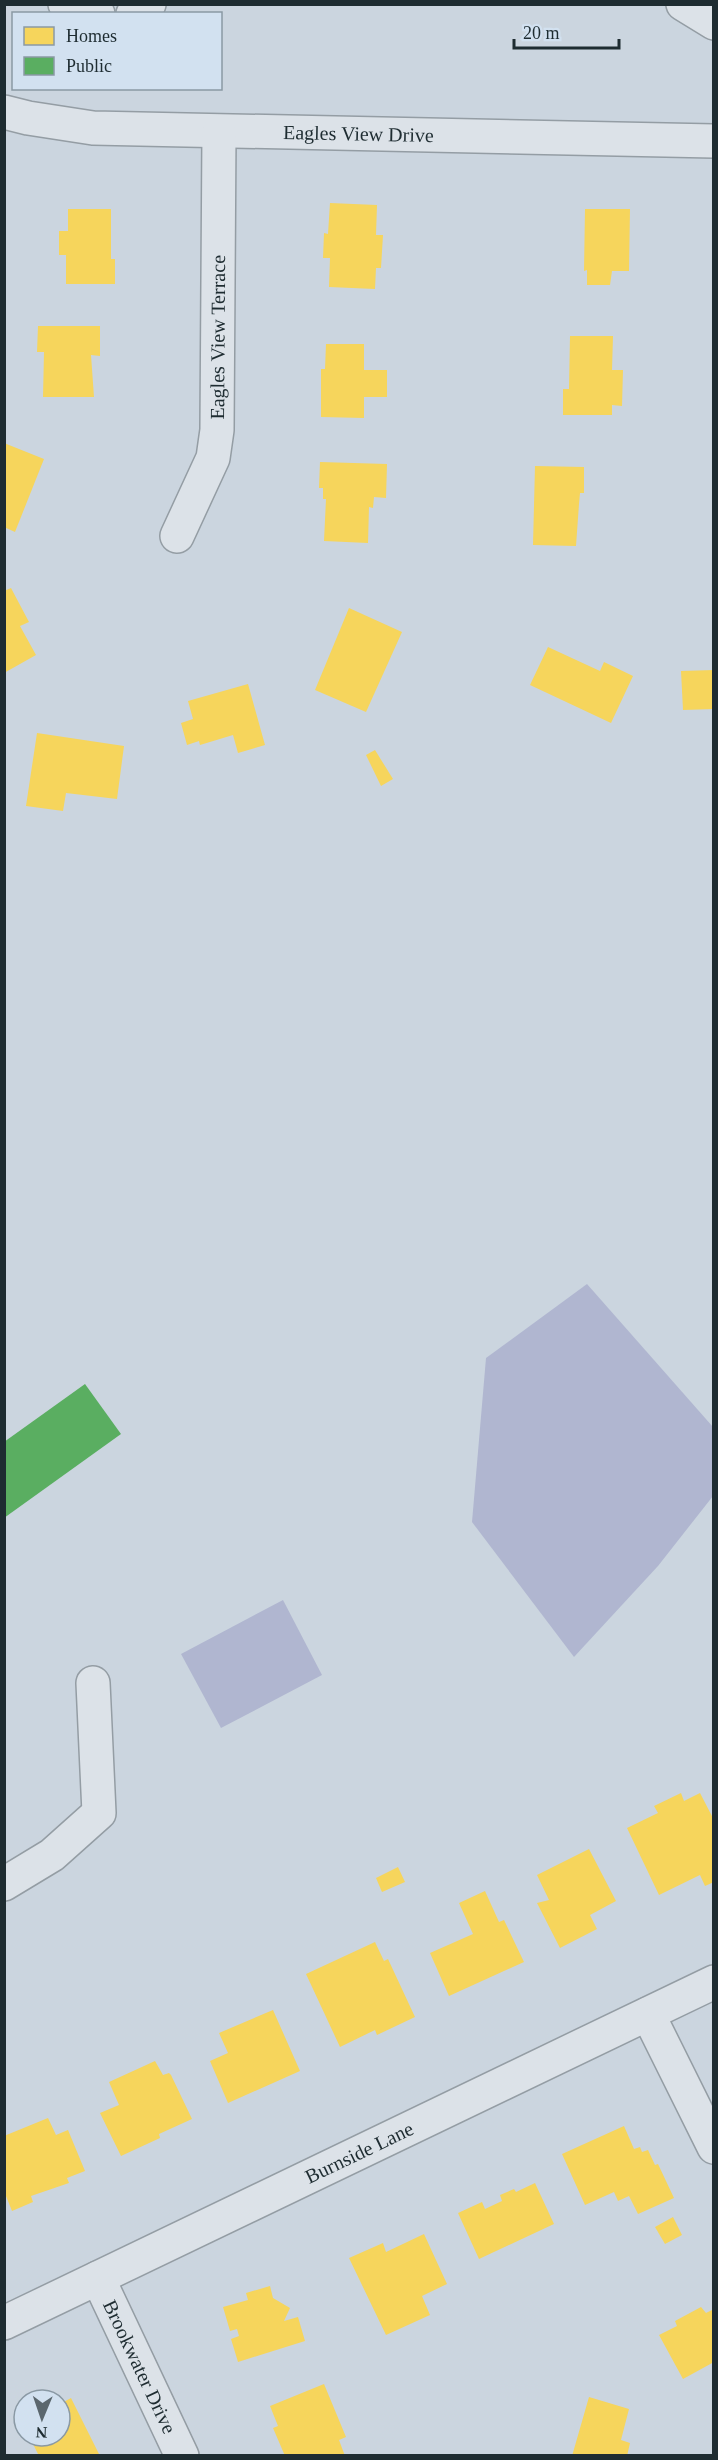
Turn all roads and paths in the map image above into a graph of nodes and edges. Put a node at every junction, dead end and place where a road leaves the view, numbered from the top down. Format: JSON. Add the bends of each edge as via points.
{"nodes":[{"id":1,"x":65,"y":4,"type":"edge"},
{"id":2,"x":149,"y":4,"type":"edge"},
{"id":3,"x":683,"y":4,"type":"edge"},
{"id":4,"x":91,"y":12,"type":"edge"},
{"id":5,"x":136,"y":12,"type":"edge"},
{"id":6,"x":714,"y":23,"type":"edge"},
{"id":7,"x":4,"y":112,"type":"edge"},
{"id":8,"x":219,"y":132,"type":"junction"},
{"id":9,"x":714,"y":141,"type":"edge"},
{"id":10,"x":177,"y":536,"type":"dead end"},
{"id":11,"x":93,"y":1683,"type":"dead end"},
{"id":12,"x":4,"y":1884,"type":"edge"},
{"id":13,"x":714,"y":1982,"type":"edge"},
{"id":14,"x":648,"y":2014,"type":"junction"},
{"id":15,"x":714,"y":2147,"type":"edge"},
{"id":16,"x":98,"y":2278,"type":"junction"},
{"id":17,"x":4,"y":2323,"type":"edge"},
{"id":18,"x":182,"y":2456,"type":"edge"}],
"edges":[{"from":1,"to":4,"type":"street"},
{"from":2,"to":5,"type":"street"},
{"from":3,"to":6,"type":"street"},
{"from":7,"to":8,"type":"street","name":"Eagles View Drive","via":[[93,128]]},
{"from":8,"to":9,"type":"street","name":"Eagles View Drive"},
{"from":8,"to":10,"type":"street","name":"Eagles View Terrace","via":[[217,430],[213,458]]},
{"from":11,"to":12,"type":"street","via":[[99,1814],[52,1855]]},
{"from":13,"to":14,"type":"street","name":"Burnside Lane"},
{"from":14,"to":15,"type":"street"},
{"from":14,"to":16,"type":"street","name":"Burnside Lane"},
{"from":16,"to":17,"type":"street","name":"Burnside Lane"},
{"from":16,"to":18,"type":"street","name":"Brookwater Drive"}]}
